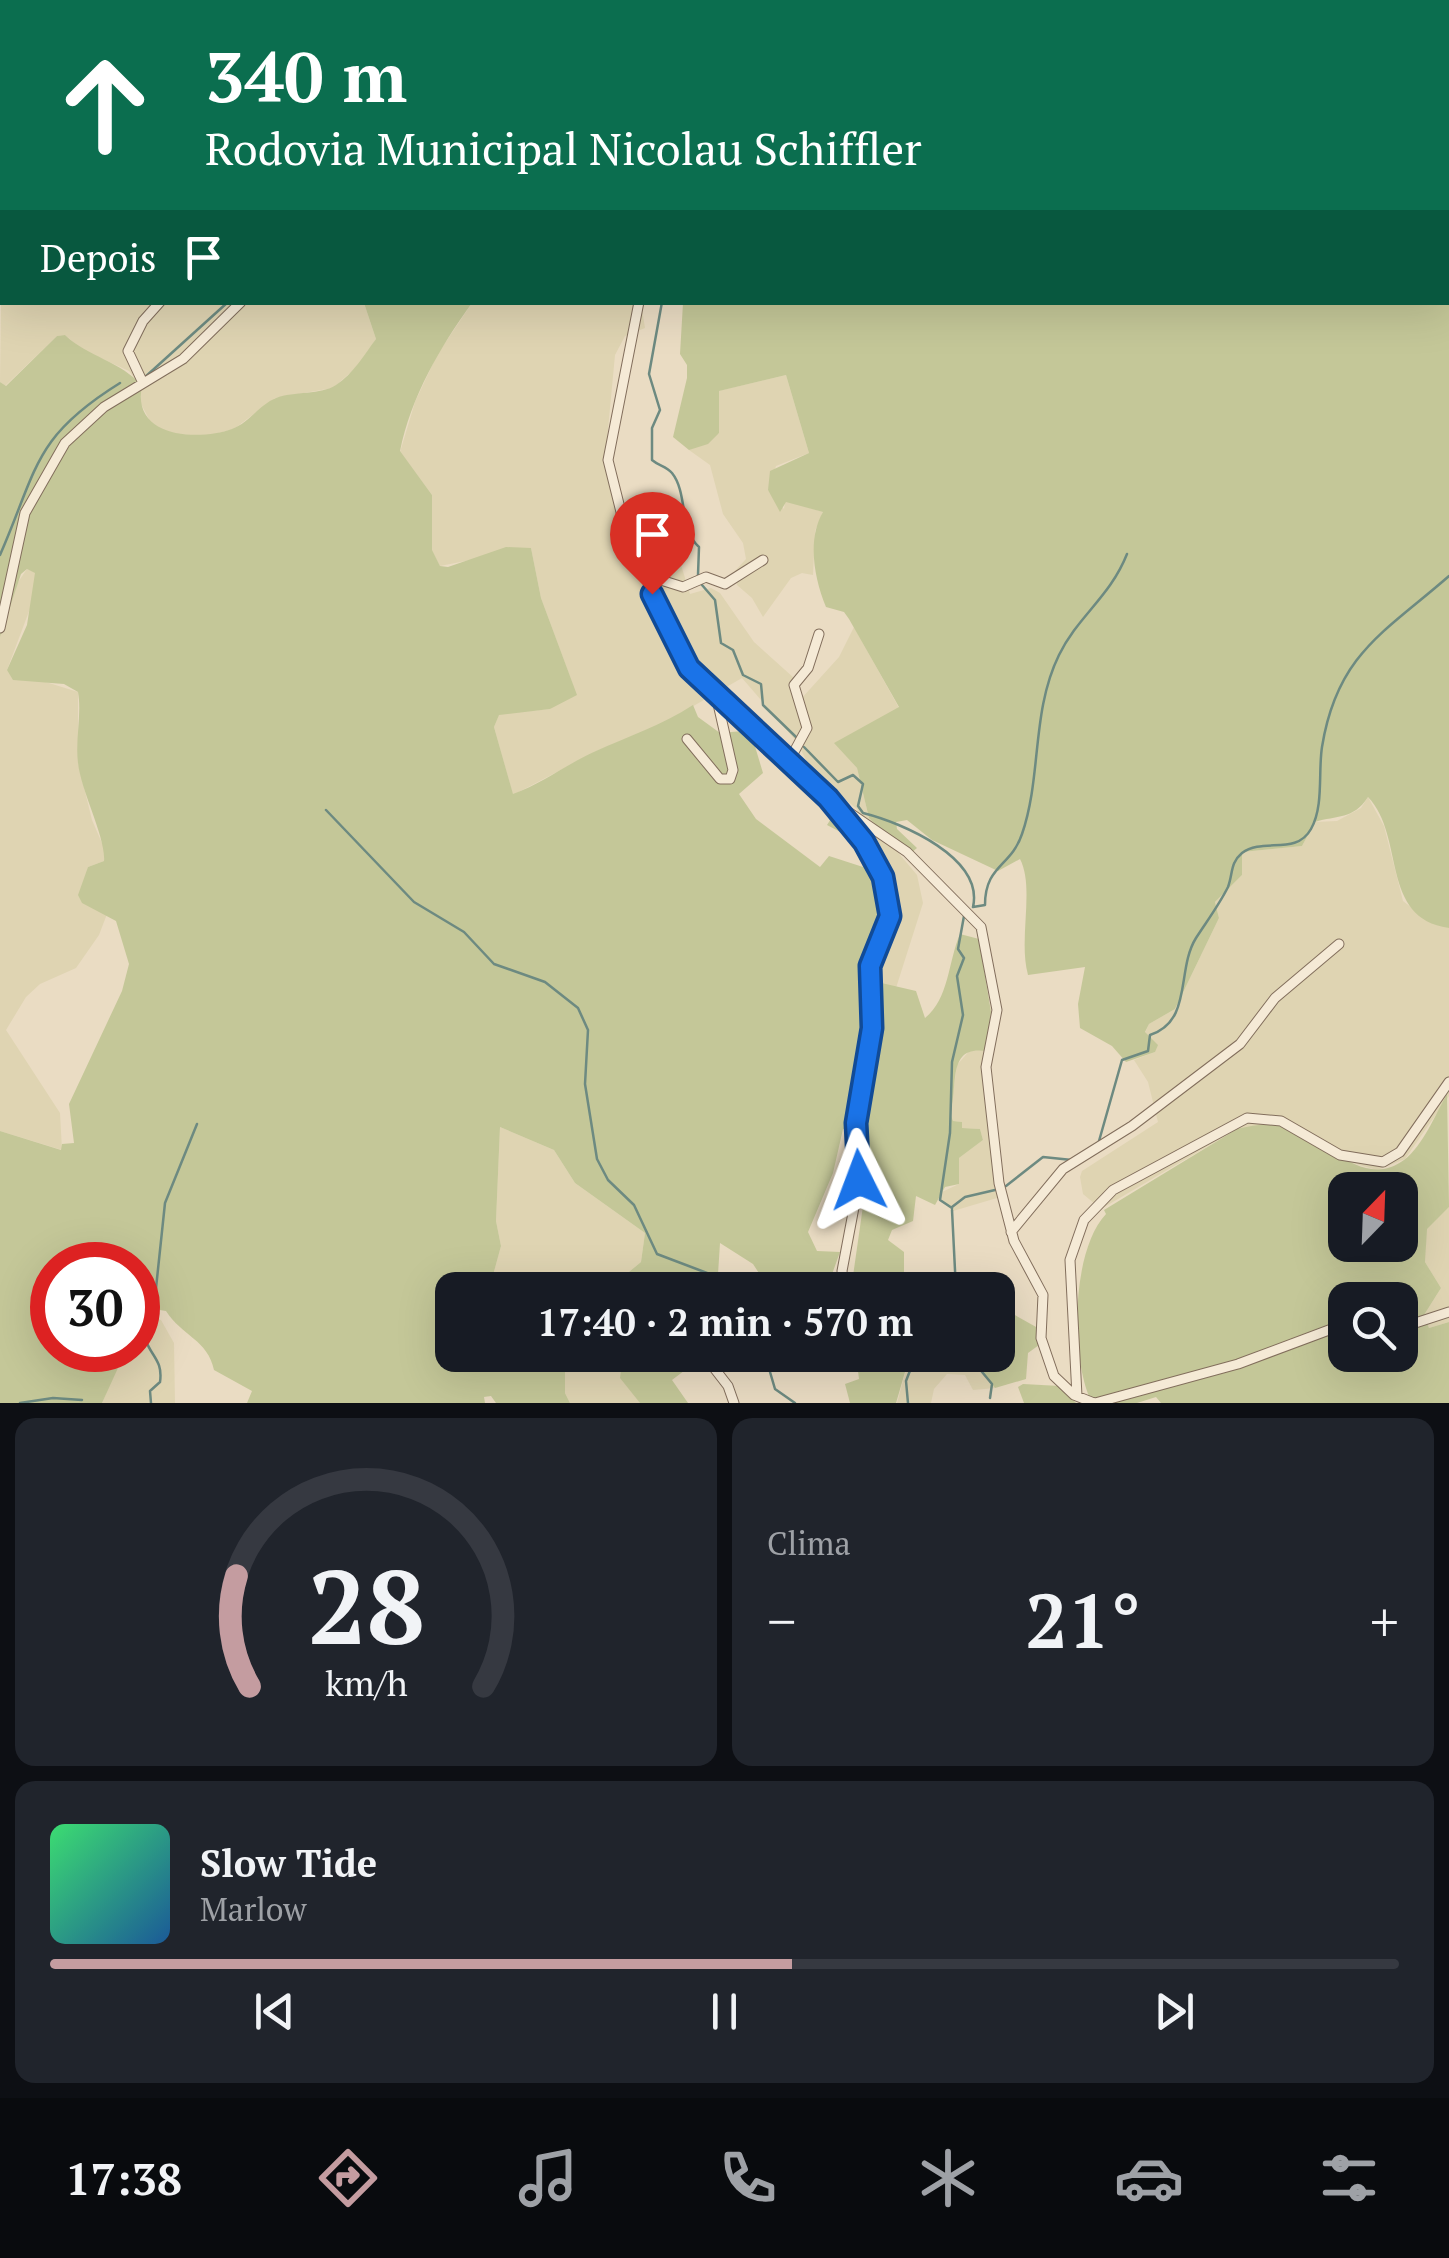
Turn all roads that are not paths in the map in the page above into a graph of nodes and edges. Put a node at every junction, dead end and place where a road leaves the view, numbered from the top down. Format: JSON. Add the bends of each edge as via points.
{"nodes":[{"id":1,"x":157,"y":305,"type":"edge"},
{"id":2,"x":238,"y":305,"type":"edge"},
{"id":3,"x":639,"y":305,"type":"edge"},
{"id":4,"x":143,"y":383,"type":"junction"},
{"id":5,"x":630,"y":548,"type":"junction"},
{"id":6,"x":764,"y":560,"type":"dead end"},
{"id":7,"x":0,"y":628,"type":"edge"},
{"id":8,"x":818,"y":634,"type":"dead end"},
{"id":9,"x":716,"y":695,"type":"junction"},
{"id":10,"x":687,"y":739,"type":"dead end"},
{"id":11,"x":788,"y":764,"type":"junction"},
{"id":12,"x":828,"y":798,"type":"junction"},
{"id":13,"x":1339,"y":944,"type":"dead end"},
{"id":14,"x":1449,"y":1082,"type":"edge"},
{"id":15,"x":1011,"y":1232,"type":"junction"},
{"id":16,"x":842,"y":1272,"type":"edge"},
{"id":17,"x":1449,"y":1312,"type":"edge"},
{"id":18,"x":1418,"y":1322,"type":"edge"},
{"id":19,"x":1328,"y":1330,"type":"edge"},
{"id":20,"x":717,"y":1372,"type":"edge"},
{"id":21,"x":1144,"y":1389,"type":"junction"},
{"id":22,"x":1077,"y":1396,"type":"junction"},
{"id":23,"x":734,"y":1403,"type":"edge"},
{"id":24,"x":1095,"y":1403,"type":"edge"},
{"id":25,"x":1138,"y":1403,"type":"edge"}],
"edges":[{"from":1,"to":4,"type":"street","via":[[128,351]]},
{"from":2,"to":4,"type":"street","via":[[183,359]]},
{"from":3,"to":5,"type":"street","via":[[608,460]]},
{"from":4,"to":7,"type":"street","via":[[81,424],[46,473],[24,513]]},
{"from":5,"to":6,"type":"street","via":[[664,581],[683,587],[706,577],[725,584]]},
{"from":5,"to":9,"type":"street","via":[[689,668]]},
{"from":8,"to":11,"type":"street","via":[[808,668],[794,685],[807,728]]},
{"from":9,"to":10,"type":"street","via":[[730,779],[720,779]]},
{"from":9,"to":11,"type":"street"},
{"from":11,"to":12,"type":"street"},
{"from":12,"to":15,"type":"street","via":[[907,852],[981,927],[997,1010],[987,1075],[996,1169]]},
{"from":12,"to":16,"type":"street","via":[[864,842],[891,903],[870,966],[872,1028],[856,1123],[859,1180]]},
{"from":13,"to":15,"type":"street","via":[[1275,998],[1240,1044],[1063,1169]]},
{"from":14,"to":22,"type":"street","via":[[1400,1152],[1384,1162],[1340,1155],[1281,1121],[1258,1117],[1235,1121],[1113,1190],[1084,1220],[1070,1260]]},
{"from":15,"to":22,"type":"street","via":[[1043,1294],[1042,1347],[1058,1382]]},
{"from":17,"to":18,"type":"street"},
{"from":19,"to":21,"type":"street"},
{"from":20,"to":23,"type":"street"},
{"from":21,"to":24,"type":"street"},
{"from":21,"to":25,"type":"street"},
{"from":22,"to":24,"type":"street"}]}
